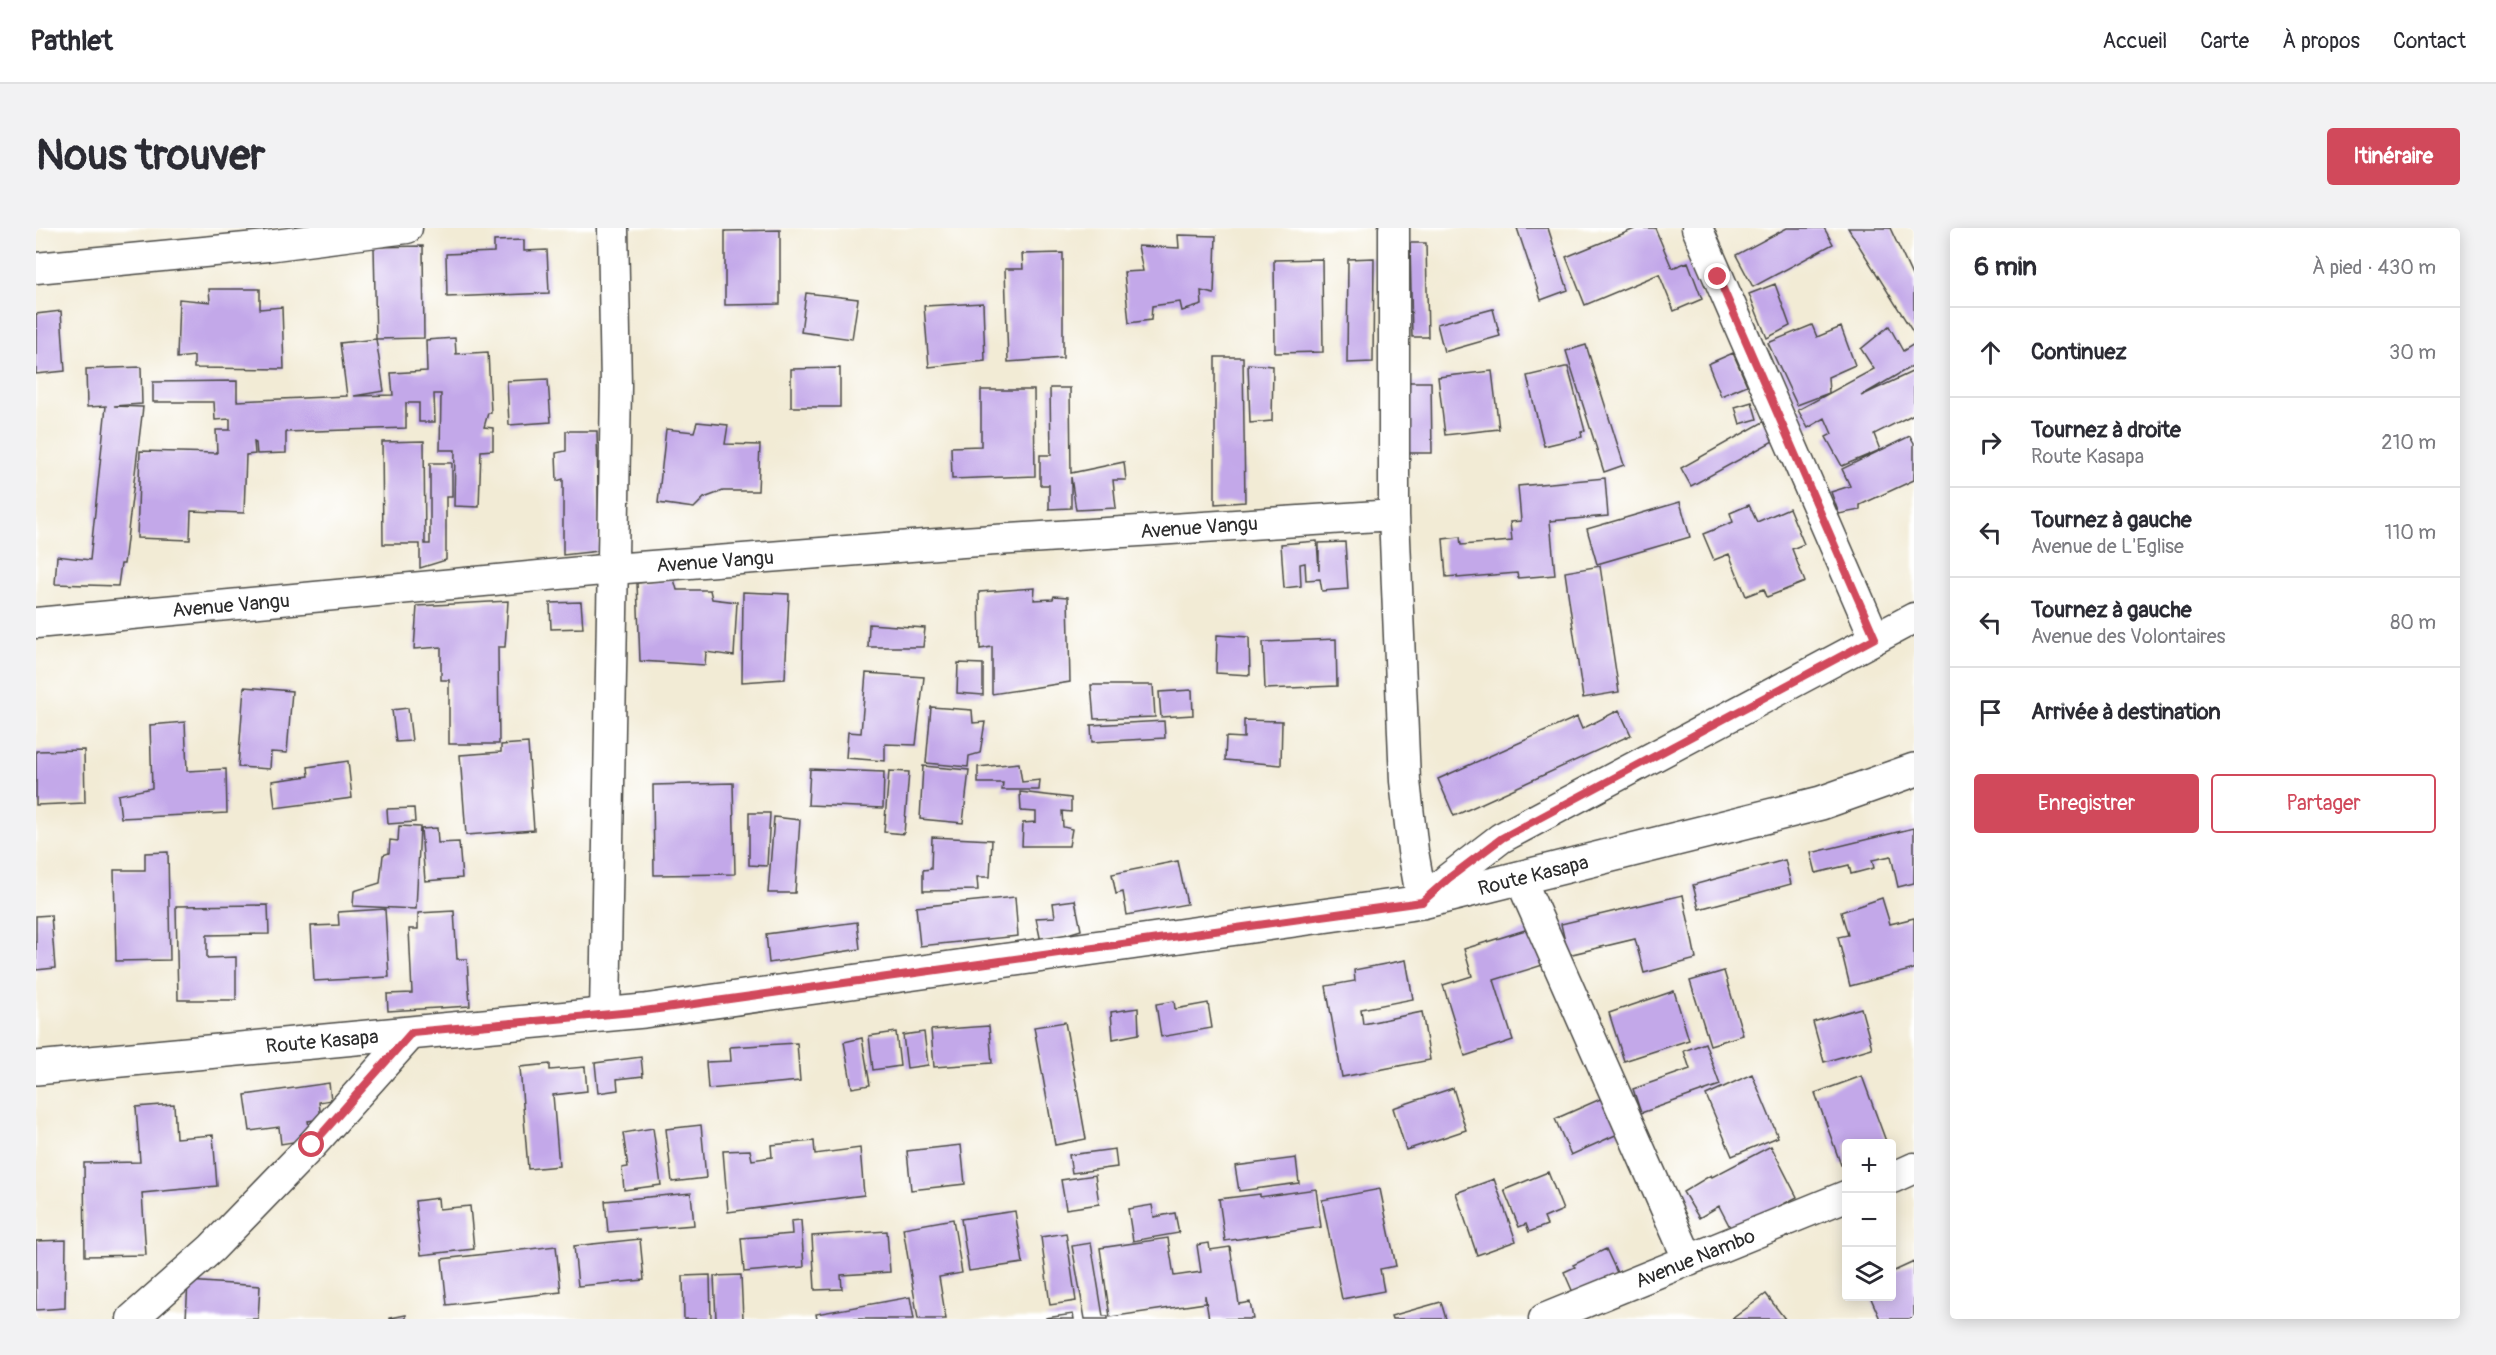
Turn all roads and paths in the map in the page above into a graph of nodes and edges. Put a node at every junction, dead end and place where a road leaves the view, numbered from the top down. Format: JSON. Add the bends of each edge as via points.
{"nodes":[{"id":1,"x":407,"y":228,"type":"edge"},
{"id":2,"x":613,"y":228,"type":"edge"},
{"id":3,"x":1394,"y":228,"type":"edge"},
{"id":4,"x":1708,"y":232,"type":"edge"},
{"id":5,"x":36,"y":268,"type":"edge"},
{"id":6,"x":1394,"y":515,"type":"junction"},
{"id":7,"x":614,"y":568,"type":"junction"},
{"id":8,"x":1914,"y":618,"type":"edge"},
{"id":9,"x":36,"y":622,"type":"edge"},
{"id":10,"x":1875,"y":638,"type":"junction"},
{"id":11,"x":1914,"y":770,"type":"edge"},
{"id":12,"x":1520,"y":878,"type":"junction"},
{"id":13,"x":1422,"y":902,"type":"junction"},
{"id":14,"x":605,"y":1014,"type":"junction"},
{"id":15,"x":412,"y":1032,"type":"junction"},
{"id":16,"x":36,"y":1068,"type":"edge"},
{"id":17,"x":1914,"y":1168,"type":"edge"},
{"id":18,"x":1896,"y":1176,"type":"edge"},
{"id":19,"x":1842,"y":1198,"type":"edge"},
{"id":20,"x":1689,"y":1261,"type":"junction"},
{"id":21,"x":132,"y":1319,"type":"edge"},
{"id":22,"x":1544,"y":1319,"type":"edge"}],
"edges":[{"from":1,"to":5,"type":"street"},
{"from":2,"to":7,"type":"street"},
{"from":3,"to":6,"type":"street"},
{"from":4,"to":10,"type":"street"},
{"from":6,"to":7,"type":"street","name":"Avenue Vangu"},
{"from":6,"to":13,"type":"street","via":[[1405,781]]},
{"from":7,"to":9,"type":"street","name":"Avenue Vangu"},
{"from":7,"to":14,"type":"street"},
{"from":8,"to":10,"type":"street"},
{"from":10,"to":13,"type":"street","via":[[1502,838]]},
{"from":11,"to":12,"type":"main road","name":"Route Kasapa","via":[[1821,803]]},
{"from":12,"to":13,"type":"main road","name":"Route Kasapa"},
{"from":12,"to":20,"type":"street"},
{"from":13,"to":14,"type":"main road","name":"Route Kasapa"},
{"from":14,"to":15,"type":"main road","name":"Route Kasapa"},
{"from":15,"to":16,"type":"main road","name":"Route Kasapa"},
{"from":15,"to":21,"type":"street","via":[[312,1145],[212,1248]]},
{"from":17,"to":18,"type":"street"},
{"from":19,"to":20,"type":"street","name":"Avenue Nambo"},
{"from":20,"to":22,"type":"street","name":"Avenue Nambo"}]}
